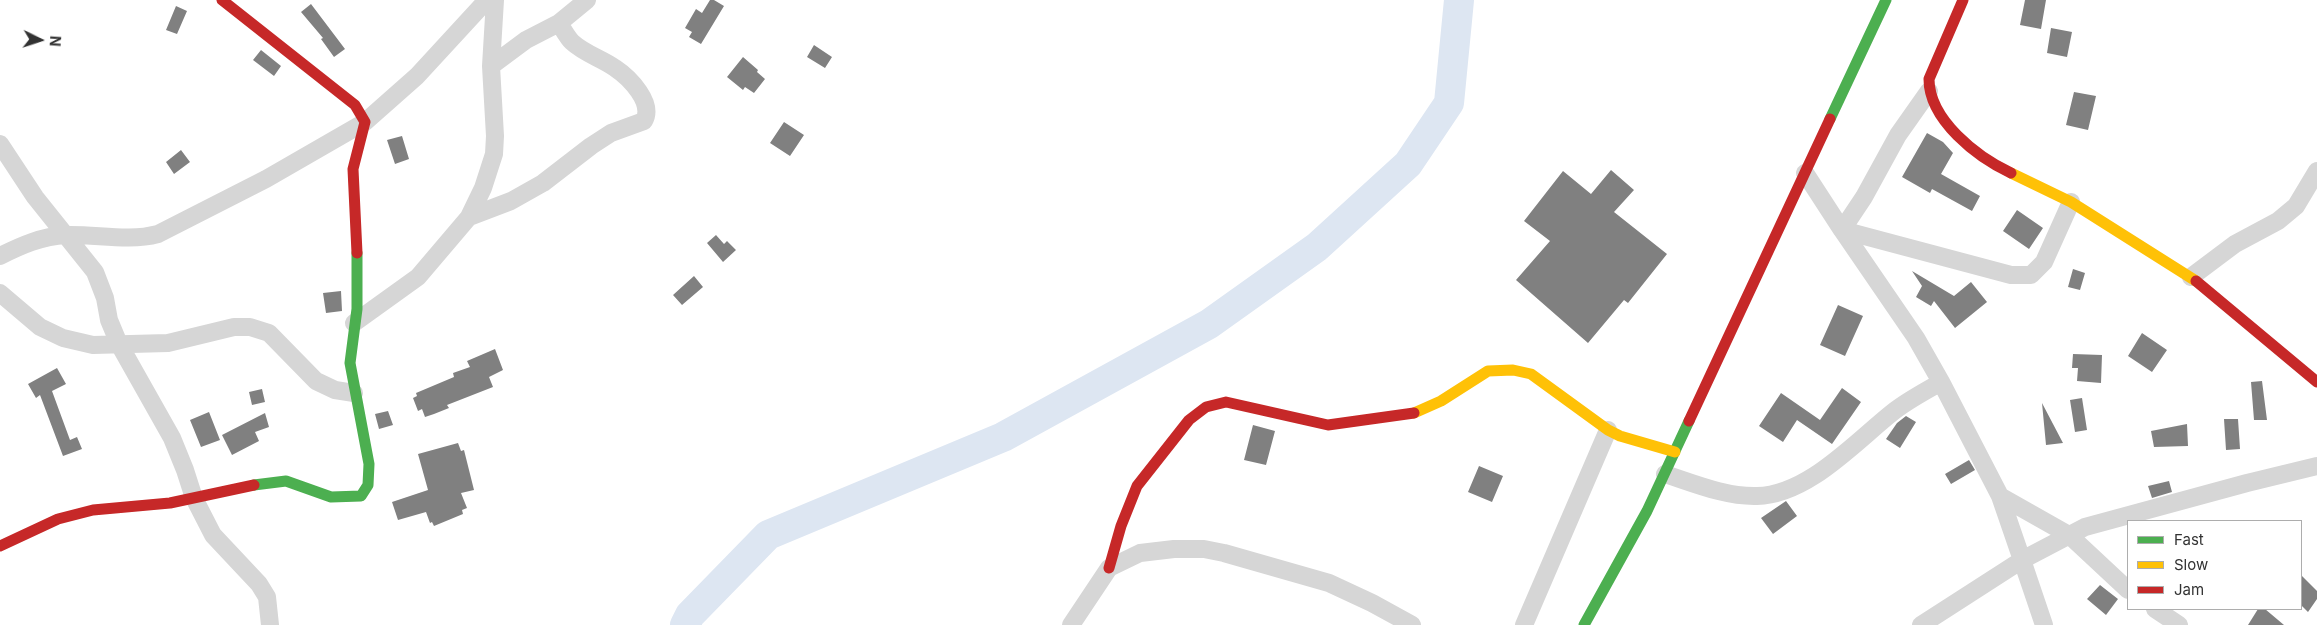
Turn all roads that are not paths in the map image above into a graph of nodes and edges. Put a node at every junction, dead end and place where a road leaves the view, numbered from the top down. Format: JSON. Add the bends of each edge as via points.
{"nodes":[{"id":1,"x":222,"y":0,"type":"edge"},
{"id":2,"x":487,"y":0,"type":"edge"},
{"id":3,"x":495,"y":0,"type":"edge"},
{"id":4,"x":587,"y":0,"type":"edge"},
{"id":5,"x":1886,"y":0,"type":"edge"},
{"id":6,"x":1963,"y":0,"type":"edge"},
{"id":7,"x":559,"y":22,"type":"junction"},
{"id":8,"x":491,"y":66,"type":"junction"},
{"id":9,"x":1929,"y":91,"type":"junction"},
{"id":10,"x":365,"y":122,"type":"junction"},
{"id":11,"x":0,"y":144,"type":"edge"},
{"id":12,"x":2317,"y":171,"type":"edge"},
{"id":13,"x":1805,"y":172,"type":"junction"},
{"id":14,"x":2072,"y":202,"type":"junction"},
{"id":15,"x":469,"y":217,"type":"junction"},
{"id":16,"x":1842,"y":230,"type":"junction"},
{"id":17,"x":64,"y":235,"type":"junction"},
{"id":18,"x":0,"y":256,"type":"edge"},
{"id":19,"x":2191,"y":276,"type":"junction"},
{"id":20,"x":0,"y":293,"type":"edge"},
{"id":21,"x":354,"y":323,"type":"junction"},
{"id":22,"x":119,"y":344,"type":"junction"},
{"id":23,"x":1942,"y":382,"type":"junction"},
{"id":24,"x":2317,"y":382,"type":"edge"},
{"id":25,"x":354,"y":393,"type":"junction"},
{"id":26,"x":1608,"y":430,"type":"junction"},
{"id":27,"x":1675,"y":452,"type":"junction"},
{"id":28,"x":2317,"y":466,"type":"edge"},
{"id":29,"x":1664,"y":474,"type":"junction"},
{"id":30,"x":2000,"y":496,"type":"junction"},
{"id":31,"x":194,"y":498,"type":"junction"},
{"id":32,"x":2069,"y":535,"type":"junction"},
{"id":33,"x":0,"y":546,"type":"edge"},
{"id":34,"x":2022,"y":560,"type":"junction"},
{"id":35,"x":1109,"y":568,"type":"junction"},
{"id":36,"x":2127,"y":589,"type":"edge"},
{"id":37,"x":2156,"y":610,"type":"edge"},
{"id":38,"x":270,"y":625,"type":"edge"},
{"id":39,"x":1071,"y":625,"type":"edge"},
{"id":40,"x":1412,"y":625,"type":"edge"},
{"id":41,"x":1524,"y":625,"type":"edge"},
{"id":42,"x":1584,"y":625,"type":"edge"},
{"id":43,"x":1921,"y":625,"type":"edge"},
{"id":44,"x":2044,"y":625,"type":"edge"},
{"id":45,"x":2179,"y":625,"type":"edge"}],
"edges":[{"from":1,"to":10,"type":"street","via":[[355,105]]},
{"from":2,"to":10,"type":"street","via":[[417,76]]},
{"from":3,"to":8,"type":"street"},
{"from":4,"to":7,"type":"street"},
{"from":5,"to":13,"type":"street"},
{"from":6,"to":9,"type":"street","via":[[1929,80]]},
{"from":7,"to":8,"type":"street","via":[[526,40]]},
{"from":7,"to":15,"type":"street","via":[[570,40],[628,80],[646,105],[648,114],[644,121],[611,133],[591,146],[543,183],[511,201]]},
{"from":8,"to":15,"type":"street","via":[[494,154]]},
{"from":9,"to":14,"type":"street","via":[[1951,129],[1969,148],[1992,164]]},
{"from":9,"to":16,"type":"street","via":[[1898,135]]},
{"from":10,"to":17,"type":"street","via":[[266,179],[158,234],[140,238]]},
{"from":10,"to":21,"type":"street","via":[[353,169],[358,272]]},
{"from":11,"to":17,"type":"street"},
{"from":12,"to":19,"type":"street","via":[[2296,206],[2278,221],[2235,244]]},
{"from":13,"to":16,"type":"street"},
{"from":13,"to":27,"type":"street"},
{"from":14,"to":16,"type":"street","via":[[2044,262],[2031,275],[2011,275]]},
{"from":14,"to":19,"type":"street"},
{"from":15,"to":21,"type":"street","via":[[418,276]]},
{"from":16,"to":23,"type":"street"},
{"from":17,"to":18,"type":"street","via":[[25,243]]},
{"from":17,"to":22,"type":"street","via":[[95,272]]},
{"from":19,"to":24,"type":"street"},
{"from":20,"to":22,"type":"street","via":[[40,327],[63,338],[92,345]]},
{"from":21,"to":25,"type":"street","via":[[350,363]]},
{"from":22,"to":25,"type":"street","via":[[168,343],[234,326],[250,327],[269,332],[316,381]]},
{"from":22,"to":31,"type":"street","via":[[172,438]]},
{"from":23,"to":29,"type":"street","via":[[1895,410],[1808,480],[1782,491],[1756,496],[1717,491]]},
{"from":23,"to":30,"type":"street"},
{"from":25,"to":31,"type":"street","via":[[369,464],[368,485],[361,496],[331,497],[286,481]]},
{"from":26,"to":27,"type":"street"},
{"from":26,"to":35,"type":"street","via":[[1531,374],[1513,370],[1488,371],[1441,401],[1407,415],[1328,425],[1216,402],[1199,410],[1189,420],[1137,486]]},
{"from":26,"to":41,"type":"street"},
{"from":27,"to":29,"type":"street"},
{"from":28,"to":32,"type":"street","via":[[2085,527]]},
{"from":29,"to":42,"type":"street"},
{"from":30,"to":32,"type":"street"},
{"from":30,"to":34,"type":"street"},
{"from":31,"to":33,"type":"street","via":[[72,515]]},
{"from":31,"to":38,"type":"street","via":[[213,535],[259,584],[267,597]]},
{"from":32,"to":34,"type":"street"},
{"from":32,"to":36,"type":"street"},
{"from":34,"to":43,"type":"street"},
{"from":34,"to":44,"type":"street"},
{"from":35,"to":39,"type":"street"},
{"from":35,"to":40,"type":"street","via":[[1140,553],[1174,548],[1204,549],[1328,583]]},
{"from":37,"to":45,"type":"street"}]}
